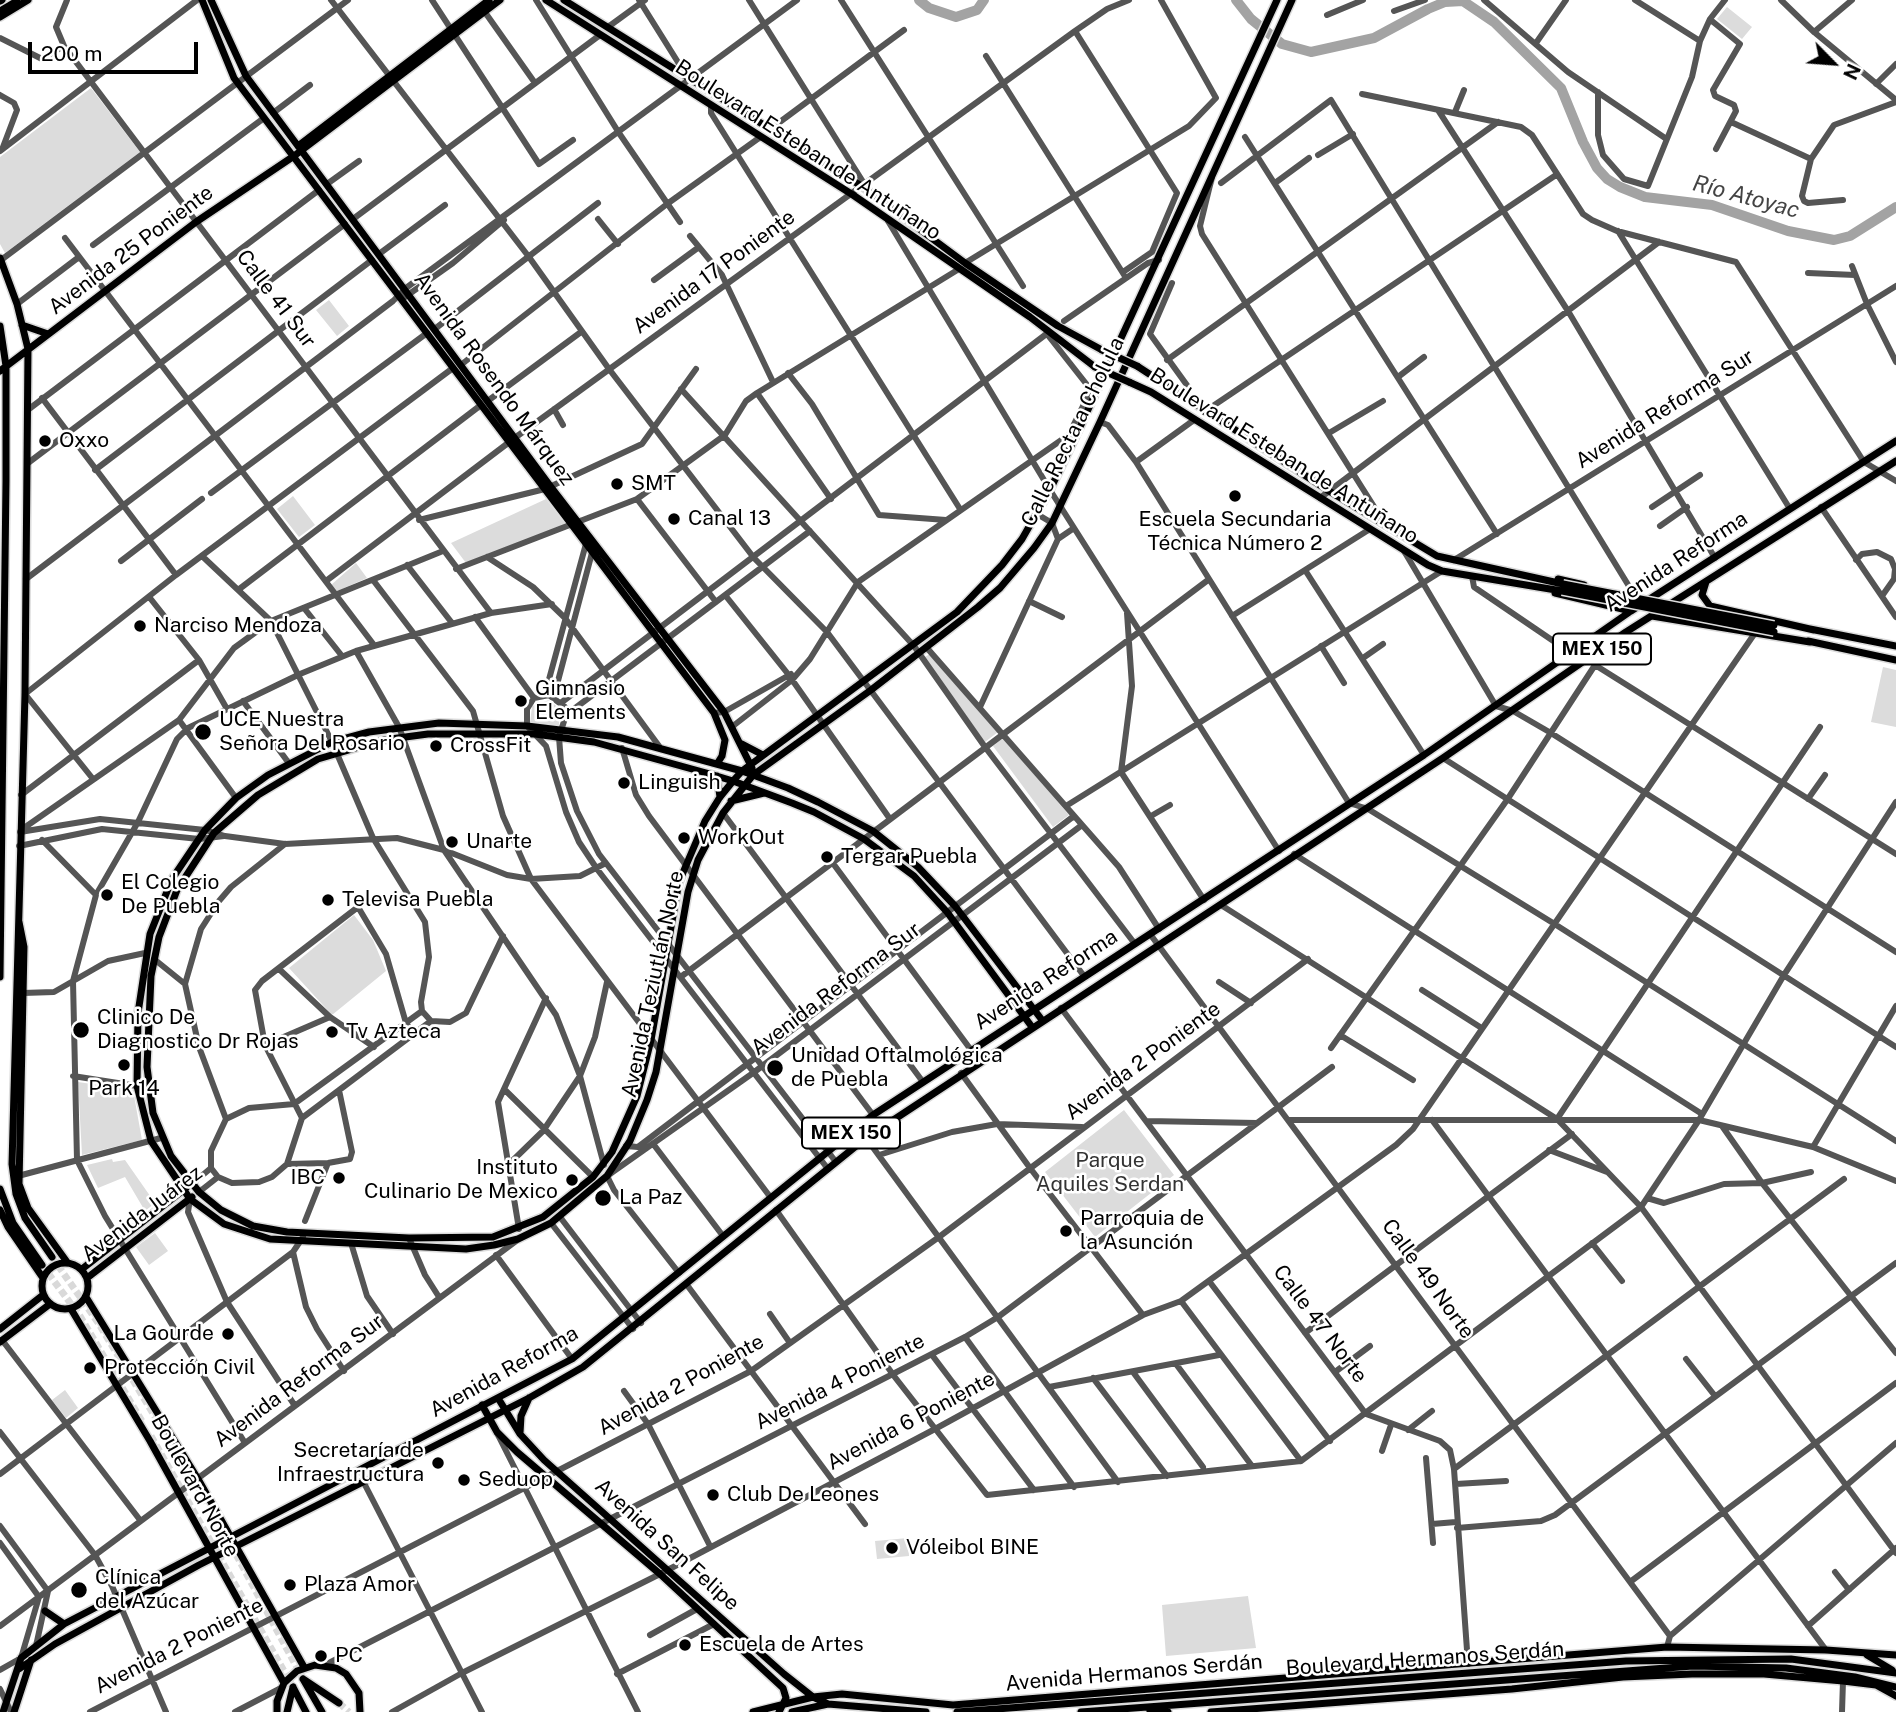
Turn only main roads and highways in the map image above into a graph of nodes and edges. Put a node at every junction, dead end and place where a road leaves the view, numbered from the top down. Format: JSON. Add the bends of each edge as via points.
{"nodes":[{"id":1,"x":19,"y":0,"type":"edge"},
{"id":2,"x":28,"y":0,"type":"edge"},
{"id":3,"x":199,"y":0,"type":"edge"},
{"id":4,"x":211,"y":0,"type":"edge"},
{"id":5,"x":489,"y":0,"type":"edge"},
{"id":6,"x":500,"y":0,"type":"edge"},
{"id":7,"x":546,"y":0,"type":"edge"},
{"id":8,"x":564,"y":0,"type":"edge"},
{"id":9,"x":1277,"y":0,"type":"edge"},
{"id":10,"x":1292,"y":0,"type":"edge"},
{"id":11,"x":483,"y":9,"type":"junction"},
{"id":12,"x":0,"y":12,"type":"edge"},
{"id":13,"x":0,"y":17,"type":"edge"},
{"id":14,"x":301,"y":147,"type":"junction"},
{"id":15,"x":293,"y":154,"type":"junction"},
{"id":16,"x":0,"y":259,"type":"edge"},
{"id":17,"x":962,"y":266,"type":"junction"},
{"id":18,"x":22,"y":325,"type":"junction"},
{"id":19,"x":0,"y":326,"type":"edge"},
{"id":20,"x":49,"y":334,"type":"junction"},
{"id":21,"x":28,"y":349,"type":"junction"},
{"id":22,"x":3,"y":368,"type":"edge"},
{"id":23,"x":512,"y":439,"type":"junction"},
{"id":24,"x":1896,"y":441,"type":"edge"},
{"id":25,"x":1896,"y":461,"type":"edge"},
{"id":26,"x":3,"y":483,"type":"edge"},
{"id":27,"x":576,"y":525,"type":"junction"},
{"id":28,"x":1540,"y":579,"type":"junction"},
{"id":29,"x":1707,"y":580,"type":"junction"},
{"id":30,"x":1537,"y":588,"type":"junction"},
{"id":31,"x":1562,"y":588,"type":"junction"},
{"id":32,"x":3,"y":594,"type":"edge"},
{"id":33,"x":1653,"y":597,"type":"junction"},
{"id":34,"x":1631,"y":611,"type":"junction"},
{"id":35,"x":1651,"y":615,"type":"junction"},
{"id":36,"x":1774,"y":628,"type":"junction"},
{"id":37,"x":1814,"y":630,"type":"junction"},
{"id":38,"x":1810,"y":642,"type":"junction"},
{"id":39,"x":1896,"y":646,"type":"edge"},
{"id":40,"x":2,"y":657,"type":"edge"},
{"id":41,"x":1896,"y":660,"type":"edge"},
{"id":42,"x":1,"y":713,"type":"edge"},
{"id":43,"x":561,"y":733,"type":"junction"},
{"id":44,"x":741,"y":743,"type":"junction"},
{"id":45,"x":763,"y":755,"type":"junction"},
{"id":46,"x":717,"y":764,"type":"junction"},
{"id":47,"x":751,"y":764,"type":"junction"},
{"id":48,"x":742,"y":771,"type":"junction"},
{"id":49,"x":752,"y":775,"type":"junction"},
{"id":50,"x":717,"y":776,"type":"junction"},
{"id":51,"x":733,"y":781,"type":"junction"},
{"id":52,"x":744,"y":785,"type":"junction"},
{"id":53,"x":765,"y":793,"type":"junction"},
{"id":54,"x":720,"y":797,"type":"junction"},
{"id":55,"x":731,"y":802,"type":"junction"},
{"id":56,"x":0,"y":812,"type":"edge"},
{"id":57,"x":18,"y":916,"type":"junction"},
{"id":58,"x":0,"y":924,"type":"edge"},
{"id":59,"x":0,"y":962,"type":"edge"},
{"id":60,"x":0,"y":977,"type":"edge"},
{"id":61,"x":1033,"y":1009,"type":"junction"},
{"id":62,"x":1024,"y":1015,"type":"junction"},
{"id":63,"x":1042,"y":1020,"type":"junction"},
{"id":64,"x":1032,"y":1027,"type":"junction"},
{"id":65,"x":192,"y":1184,"type":"junction"},
{"id":66,"x":0,"y":1189,"type":"edge"},
{"id":67,"x":183,"y":1190,"type":"junction"},
{"id":68,"x":199,"y":1192,"type":"junction"},
{"id":69,"x":190,"y":1199,"type":"junction"},
{"id":70,"x":0,"y":1210,"type":"edge"},
{"id":71,"x":410,"y":1242,"type":"junction"},
{"id":72,"x":52,"y":1257,"type":"tunnel mouth"},
{"id":73,"x":67,"y":1262,"type":"junction"},
{"id":74,"x":42,"y":1265,"type":"tunnel mouth"},
{"id":75,"x":82,"y":1269,"type":"junction"},
{"id":76,"x":43,"y":1278,"type":"junction"},
{"id":77,"x":87,"y":1278,"type":"junction"},
{"id":78,"x":43,"y":1295,"type":"junction"},
{"id":79,"x":86,"y":1297,"type":"junction"},
{"id":80,"x":50,"y":1304,"type":"junction"},
{"id":81,"x":71,"y":1309,"type":"junction"},
{"id":82,"x":0,"y":1329,"type":"edge"},
{"id":83,"x":1,"y":1341,"type":"edge"},
{"id":84,"x":498,"y":1398,"type":"junction"},
{"id":85,"x":529,"y":1398,"type":"junction"},
{"id":86,"x":482,"y":1405,"type":"junction"},
{"id":87,"x":505,"y":1409,"type":"junction"},
{"id":88,"x":489,"y":1418,"type":"junction"},
{"id":89,"x":520,"y":1434,"type":"junction"},
{"id":90,"x":397,"y":1450,"type":"junction"},
{"id":91,"x":404,"y":1462,"type":"junction"},
{"id":92,"x":231,"y":1535,"type":"junction"},
{"id":93,"x":237,"y":1546,"type":"junction"},
{"id":94,"x":209,"y":1547,"type":"junction"},
{"id":95,"x":215,"y":1557,"type":"junction"},
{"id":96,"x":45,"y":1611,"type":"road end"},
{"id":97,"x":64,"y":1624,"type":"junction"},
{"id":98,"x":36,"y":1646,"type":"junction"},
{"id":99,"x":1688,"y":1647,"type":"junction"},
{"id":100,"x":1616,"y":1651,"type":"junction"},
{"id":101,"x":760,"y":1652,"type":"junction"},
{"id":102,"x":1864,"y":1653,"type":"junction"},
{"id":103,"x":1578,"y":1656,"type":"junction"},
{"id":104,"x":1896,"y":1656,"type":"edge"},
{"id":105,"x":1722,"y":1659,"type":"junction"},
{"id":106,"x":31,"y":1660,"type":"junction"},
{"id":107,"x":753,"y":1660,"type":"junction"},
{"id":108,"x":1617,"y":1662,"type":"junction"},
{"id":109,"x":1579,"y":1665,"type":"junction"},
{"id":110,"x":1439,"y":1666,"type":"junction"},
{"id":111,"x":304,"y":1667,"type":"junction"},
{"id":112,"x":1430,"y":1667,"type":"junction"},
{"id":113,"x":19,"y":1670,"type":"junction"},
{"id":114,"x":1368,"y":1671,"type":"junction"},
{"id":115,"x":1764,"y":1671,"type":"junction"},
{"id":116,"x":1896,"y":1673,"type":"edge"},
{"id":117,"x":1458,"y":1675,"type":"junction"},
{"id":118,"x":1447,"y":1676,"type":"junction"},
{"id":119,"x":1854,"y":1680,"type":"junction"},
{"id":120,"x":1341,"y":1683,"type":"junction"},
{"id":121,"x":1463,"y":1683,"type":"junction"},
{"id":122,"x":283,"y":1686,"type":"junction"},
{"id":123,"x":1896,"y":1687,"type":"edge"},
{"id":124,"x":1464,"y":1692,"type":"junction"},
{"id":125,"x":1334,"y":1693,"type":"junction"},
{"id":126,"x":1896,"y":1696,"type":"edge"},
{"id":127,"x":813,"y":1697,"type":"junction"},
{"id":128,"x":877,"y":1697,"type":"junction"},
{"id":129,"x":1217,"y":1702,"type":"junction"},
{"id":130,"x":1319,"y":1702,"type":"junction"},
{"id":131,"x":339,"y":1703,"type":"tunnel mouth"},
{"id":132,"x":784,"y":1704,"type":"junction"},
{"id":133,"x":828,"y":1704,"type":"junction"},
{"id":134,"x":888,"y":1707,"type":"junction"},
{"id":135,"x":1143,"y":1707,"type":"junction"},
{"id":136,"x":1254,"y":1708,"type":"junction"},
{"id":137,"x":902,"y":1710,"type":"edge"},
{"id":138,"x":1100,"y":1711,"type":"edge"},
{"id":139,"x":3,"y":1712,"type":"edge"},
{"id":140,"x":12,"y":1712,"type":"edge"},
{"id":141,"x":277,"y":1712,"type":"edge"},
{"id":142,"x":287,"y":1712,"type":"edge"},
{"id":143,"x":306,"y":1712,"type":"edge"},
{"id":144,"x":321,"y":1712,"type":"edge"},
{"id":145,"x":360,"y":1712,"type":"edge"},
{"id":146,"x":753,"y":1712,"type":"edge"},
{"id":147,"x":779,"y":1712,"type":"edge"},
{"id":148,"x":792,"y":1712,"type":"edge"},
{"id":149,"x":926,"y":1712,"type":"edge"},
{"id":150,"x":957,"y":1712,"type":"edge"},
{"id":151,"x":1081,"y":1712,"type":"edge"},
{"id":152,"x":1168,"y":1712,"type":"edge"},
{"id":153,"x":1211,"y":1712,"type":"edge"},
{"id":154,"x":1221,"y":1712,"type":"edge"}],
"edges":[{"from":1,"to":12,"type":"main road"},
{"from":2,"to":13,"type":"main road"},
{"from":3,"to":15,"type":"main road","name":"Avenida Rosendo Márquez","via":[[237,83]]},
{"from":4,"to":14,"type":"main road","name":"Avenida Rosendo Márquez","via":[[246,76]]},
{"from":5,"to":11,"type":"main road","name":"Avenida 25 Poniente"},
{"from":6,"to":11,"type":"main road","name":"Avenida 25 Poniente"},
{"from":7,"to":17,"type":"main road","name":"Boulevard Esteban de Antuñano"},
{"from":8,"to":17,"type":"main road","name":"Boulevard Esteban de Antuñano","via":[[864,186]]},
{"from":9,"to":45,"type":"main road","name":"Calle Recta a Cholula","via":[[1037,514],[973,597],[914,646]]},
{"from":10,"to":49,"type":"main road","name":"Calle Recta a Cholula","via":[[1104,424],[1052,523],[1000,588],[927,648]]},
{"from":11,"to":14,"type":"main road","name":"Avenida 25 Poniente"},
{"from":14,"to":15,"type":"main road","name":"Avenida 25 Poniente"},
{"from":14,"to":23,"type":"main road","name":"Avenida Rosendo Márquez","via":[[489,400]]},
{"from":15,"to":20,"type":"main road","name":"Avenida 25 Poniente"},
{"from":15,"to":23,"type":"main road","name":"Avenida Rosendo Márquez","via":[[397,298]]},
{"from":16,"to":18,"type":"main road"},
{"from":17,"to":28,"type":"main road","name":"Boulevard Esteban de Antuñano","bridge":true,"via":[[1058,326],[1138,366],[1386,526],[1453,561]]},
{"from":17,"to":30,"type":"main road","name":"Boulevard Esteban de Antuñano","bridge":true,"via":[[1095,367],[1151,392],[1404,551],[1441,571]]},
{"from":18,"to":20,"type":"main road"},
{"from":18,"to":21,"type":"main road"},
{"from":19,"to":22,"type":"main road"},
{"from":20,"to":21,"type":"main road","name":"Avenida 25 Poniente"},
{"from":21,"to":22,"type":"main road","name":"Avenida 25 Poniente"},
{"from":21,"to":57,"type":"main road"},
{"from":22,"to":26,"type":"main road"},
{"from":23,"to":27,"type":"main road","name":"Avenida Rosendo Márquez"},
{"from":24,"to":33,"type":"main road","name":"Avenida Reforma","number":"MEX 150"},
{"from":25,"to":29,"type":"main road","name":"Avenida Reforma","number":"MEX 150"},
{"from":26,"to":32,"type":"main road"},
{"from":27,"to":44,"type":"main road","name":"Avenida Rosendo Márquez","via":[[668,638],[724,712]]},
{"from":27,"to":46,"type":"main road","name":"Avenida Rosendo Márquez","via":[[592,553],[715,713],[725,740]]},
{"from":28,"to":31,"type":"main road","name":"Boulevard Esteban de Antuñano"},
{"from":28,"to":33,"type":"main road"},
{"from":29,"to":35,"type":"main road","name":"Avenida Reforma","number":"MEX 150"},
{"from":29,"to":37,"type":"main road","via":[[1702,595],[1710,606]]},
{"from":30,"to":31,"type":"main road","name":"Boulevard Esteban de Antuñano"},
{"from":30,"to":34,"type":"main road"},
{"from":31,"to":36,"type":"main road","name":"Boulevard Esteban de Antuñano","bridge":true},
{"from":32,"to":40,"type":"main road"},
{"from":33,"to":34,"type":"main road","name":"Avenida Reforma","number":"MEX 150"},
{"from":34,"to":61,"type":"main road","name":"Avenida Reforma","number":"MEX 150","via":[[1424,755]]},
{"from":35,"to":38,"type":"main road"},
{"from":35,"to":63,"type":"main road","name":"Avenida Reforma","number":"MEX 150","via":[[1368,809]]},
{"from":36,"to":37,"type":"main road","name":"Boulevard Esteban de Antuñano"},
{"from":36,"to":38,"type":"main road","name":"Boulevard Esteban de Antuñano"},
{"from":37,"to":39,"type":"main road","name":"Boulevard Esteban de Antuñano"},
{"from":38,"to":41,"type":"main road","name":"Boulevard Esteban de Antuñano"},
{"from":40,"to":42,"type":"main road"},
{"from":42,"to":56,"type":"main road"},
{"from":43,"to":46,"type":"main road","via":[[659,746]]},
{"from":43,"to":50,"type":"main road"},
{"from":43,"to":65,"type":"main road","name":"Avenida Teziutlán Norte","via":[[402,736],[337,752],[294,771],[258,795],[212,836],[177,890],[164,920],[154,959],[146,1067],[161,1138]]},
{"from":43,"to":67,"type":"main road","name":"Avenida Teziutlán Norte","via":[[477,722],[399,727],[332,742],[288,762],[236,798],[205,830],[162,901],[145,953],[138,1013],[137,1086],[151,1141]]},
{"from":44,"to":45,"type":"main road"},
{"from":44,"to":47,"type":"main road","name":"Avenida Rosendo Márquez"},
{"from":45,"to":47,"type":"main road","name":"Calle Recta a Cholula"},
{"from":46,"to":48,"type":"main road"},
{"from":47,"to":48,"type":"main road","name":"Calle Recta a Cholula"},
{"from":47,"to":49,"type":"main road","name":"Avenida Rosendo Márquez"},
{"from":48,"to":49,"type":"main road"},
{"from":48,"to":51,"type":"main road","name":"Avenida Teziutlán Norte"},
{"from":49,"to":52,"type":"main road","name":"Avenida Teziutlán Norte"},
{"from":49,"to":61,"type":"main road","via":[[873,831],[919,867],[955,906]]},
{"from":50,"to":51,"type":"main road"},
{"from":50,"to":54,"type":"main road"},
{"from":51,"to":52,"type":"main road"},
{"from":51,"to":54,"type":"main road","name":"Avenida Teziutlán Norte"},
{"from":52,"to":53,"type":"main road"},
{"from":52,"to":55,"type":"main road","name":"Avenida Teziutlán Norte"},
{"from":53,"to":55,"type":"main road"},
{"from":53,"to":62,"type":"main road","via":[[864,839],[914,876],[947,912]]},
{"from":54,"to":71,"type":"main road","name":"Avenida Teziutlán Norte","via":[[685,863],[651,1040],[628,1120],[604,1166],[554,1209],[519,1229],[493,1237]]},
{"from":55,"to":71,"type":"main road","name":"Avenida Teziutlán Norte","via":[[693,874],[648,1100],[607,1176],[561,1217],[517,1240],[466,1249]]},
{"from":56,"to":58,"type":"main road"},
{"from":57,"to":72,"type":"main road","via":[[13,1181],[25,1218]]},
{"from":57,"to":73,"type":"main road","via":[[24,947],[18,1176],[27,1208]]},
{"from":58,"to":59,"type":"main road"},
{"from":59,"to":60,"type":"main road"},
{"from":61,"to":62,"type":"main road","name":"Avenida Reforma","number":"MEX 150"},
{"from":61,"to":63,"type":"main road"},
{"from":62,"to":64,"type":"main road"},
{"from":62,"to":84,"type":"main road","name":"Avenida Reforma","number":"MEX 150","via":[[873,1115],[572,1359]]},
{"from":63,"to":64,"type":"main road","name":"Avenida Reforma","number":"MEX 150"},
{"from":64,"to":85,"type":"main road","name":"Avenida Reforma","number":"MEX 150","via":[[866,1138],[641,1323],[583,1367]]},
{"from":65,"to":67,"type":"main road","name":"Avenida Juárez"},
{"from":65,"to":68,"type":"main road","name":"Avenida Teziutlán Norte"},
{"from":66,"to":74,"type":"main road","via":[[13,1223]]},
{"from":67,"to":69,"type":"main road","name":"Avenida Teziutlán Norte"},
{"from":67,"to":75,"type":"main road","name":"Avenida Juárez"},
{"from":68,"to":69,"type":"main road","name":"Avenida Juárez"},
{"from":68,"to":71,"type":"main road","name":"Avenida Teziutlán Norte","via":[[221,1210],[253,1226]]},
{"from":69,"to":71,"type":"main road","name":"Avenida Teziutlán Norte","via":[[216,1219],[270,1239]]},
{"from":69,"to":77,"type":"main road","name":"Avenida Juárez"},
{"from":70,"to":76,"type":"main road"},
{"from":73,"to":75,"type":"main road"},
{"from":73,"to":76,"type":"main road","via":[[52,1266]]},
{"from":75,"to":77,"type":"main road"},
{"from":76,"to":78,"type":"main road"},
{"from":77,"to":79,"type":"main road"},
{"from":78,"to":80,"type":"main road"},
{"from":78,"to":82,"type":"main road"},
{"from":79,"to":81,"type":"main road"},
{"from":79,"to":92,"type":"main road","name":"Boulevard Norte"},
{"from":80,"to":81,"type":"main road"},
{"from":80,"to":83,"type":"main road"},
{"from":81,"to":94,"type":"main road","name":"Boulevard Norte"},
{"from":84,"to":86,"type":"main road","name":"Avenida Reforma","number":"MEX 150"},
{"from":84,"to":87,"type":"main road","name":"Avenida San Felipe"},
{"from":85,"to":87,"type":"main road","name":"Avenida Reforma","number":"MEX 150"},
{"from":85,"to":89,"type":"main road"},
{"from":86,"to":88,"type":"main road","name":"Avenida San Felipe"},
{"from":86,"to":90,"type":"main road","name":"Avenida Reforma","number":"MEX 150"},
{"from":87,"to":88,"type":"main road","name":"Avenida Reforma","number":"MEX 150"},
{"from":87,"to":89,"type":"main road","name":"Avenida San Felipe"},
{"from":88,"to":91,"type":"main road","name":"Avenida Reforma","number":"MEX 150"},
{"from":88,"to":107,"type":"main road","name":"Avenida San Felipe","via":[[497,1432]]},
{"from":89,"to":101,"type":"main road","name":"Avenida San Felipe"},
{"from":90,"to":91,"type":"main road"},
{"from":90,"to":92,"type":"main road","name":"Avenida Reforma","number":"MEX 150"},
{"from":91,"to":93,"type":"main road","name":"Avenida Reforma","number":"MEX 150"},
{"from":92,"to":93,"type":"main road","name":"Boulevard Norte"},
{"from":92,"to":94,"type":"main road","name":"Avenida Reforma","number":"MEX 150"},
{"from":93,"to":95,"type":"main road","name":"Avenida Reforma","number":"MEX 150"},
{"from":93,"to":111,"type":"main road","name":"Boulevard Norte"},
{"from":94,"to":95,"type":"main road","name":"Boulevard Norte"},
{"from":94,"to":97,"type":"main road","name":"Avenida Reforma","number":"MEX 150"},
{"from":95,"to":106,"type":"main road","name":"Avenida Reforma","number":"MEX 150"},
{"from":95,"to":122,"type":"main road","name":"Boulevard Norte"},
{"from":96,"to":97,"type":"main road"},
{"from":97,"to":98,"type":"main road","name":"Avenida Reforma","number":"MEX 150"},
{"from":98,"to":106,"type":"main road"},
{"from":98,"to":113,"type":"main road","name":"Avenida Reforma","number":"MEX 150","via":[[21,1658]]},
{"from":99,"to":100,"type":"main road","name":"Avenida Hermanos Serdán"},
{"from":99,"to":102,"type":"main road","name":"Avenida Hermanos Serdán"},
{"from":99,"to":105,"type":"main road"},
{"from":100,"to":103,"type":"main road","name":"Avenida Hermanos Serdán"},
{"from":100,"to":108,"type":"main road"},
{"from":101,"to":107,"type":"main road"},
{"from":101,"to":127,"type":"main road","name":"Avenida San Felipe"},
{"from":102,"to":104,"type":"main road","name":"Avenida Hermanos Serdán"},
{"from":102,"to":116,"type":"main road"},
{"from":103,"to":109,"type":"main road"},
{"from":103,"to":110,"type":"main road","name":"Avenida Hermanos Serdán"},
{"from":105,"to":108,"type":"main road","name":"Boulevard Hermanos Serdán"},
{"from":105,"to":116,"type":"main road","name":"Boulevard Hermanos Serdán","via":[[1791,1660]]},
{"from":106,"to":113,"type":"main road","name":"Avenida Reforma","number":"MEX 150"},
{"from":106,"to":140,"type":"main road"},
{"from":107,"to":132,"type":"main road","name":"Avenida San Felipe","via":[[783,1688]]},
{"from":108,"to":109,"type":"main road","name":"Boulevard Hermanos Serdán"},
{"from":109,"to":117,"type":"main road","name":"Boulevard Hermanos Serdán"},
{"from":110,"to":112,"type":"main road","name":"Avenida Hermanos Serdán"},
{"from":110,"to":117,"type":"main road"},
{"from":111,"to":122,"type":"main road"},
{"from":111,"to":145,"type":"main road","via":[[325,1665],[346,1674],[359,1693]]},
{"from":112,"to":114,"type":"main road","name":"Avenida Hermanos Serdán"},
{"from":112,"to":118,"type":"main road"},
{"from":113,"to":139,"type":"main road"},
{"from":114,"to":120,"type":"main road"},
{"from":114,"to":128,"type":"main road","name":"Avenida Hermanos Serdán","via":[[953,1705]]},
{"from":115,"to":119,"type":"main road","name":"Boulevard Hermanos Serdán"},
{"from":115,"to":119,"type":"main road"},
{"from":115,"to":121,"type":"main road","name":"Boulevard Hermanos Serdán","via":[[1693,1666]]},
{"from":115,"to":124,"type":"main road","via":[[1623,1676]]},
{"from":117,"to":118,"type":"main road","name":"Boulevard Hermanos Serdán"},
{"from":118,"to":120,"type":"main road","name":"Boulevard Hermanos Serdán"},
{"from":119,"to":123,"type":"main road","name":"Boulevard Hermanos Serdán"},
{"from":119,"to":126,"type":"main road"},
{"from":120,"to":150,"type":"main road","name":"Boulevard Hermanos Serdán"},
{"from":121,"to":124,"type":"main road"},
{"from":121,"to":125,"type":"main road","name":"Boulevard Hermanos Serdán"},
{"from":122,"to":141,"type":"main road"},
{"from":124,"to":130,"type":"main road"},
{"from":125,"to":129,"type":"main road","name":"Boulevard Hermanos Serdán"},
{"from":125,"to":130,"type":"main road"},
{"from":127,"to":128,"type":"main road","name":"Avenida Hermanos Serdán"},
{"from":127,"to":132,"type":"main road","name":"Avenida Hermanos Serdán"},
{"from":127,"to":133,"type":"main road","name":"Avenida San Felipe"},
{"from":128,"to":134,"type":"main road"},
{"from":129,"to":135,"type":"main road","name":"Boulevard Hermanos Serdán"},
{"from":129,"to":136,"type":"main road"},
{"from":130,"to":136,"type":"main road"},
{"from":131,"to":144,"type":"main road","via":[[303,1678]]},
{"from":132,"to":146,"type":"main road","name":"Avenida Hermanos Serdán"},
{"from":132,"to":147,"type":"main road"},
{"from":133,"to":134,"type":"main road"},
{"from":133,"to":148,"type":"main road"},
{"from":134,"to":137,"type":"main road"},
{"from":135,"to":138,"type":"main road","name":"Boulevard Hermanos Serdán"},
{"from":135,"to":152,"type":"main road"},
{"from":136,"to":154,"type":"main road"},
{"from":137,"to":149,"type":"main road"},
{"from":138,"to":151,"type":"main road","name":"Boulevard Hermanos Serdán"},
{"from":142,"to":143,"type":"main road","via":[[293,1687]]},
{"from":153,"to":154,"type":"main road"}]}
